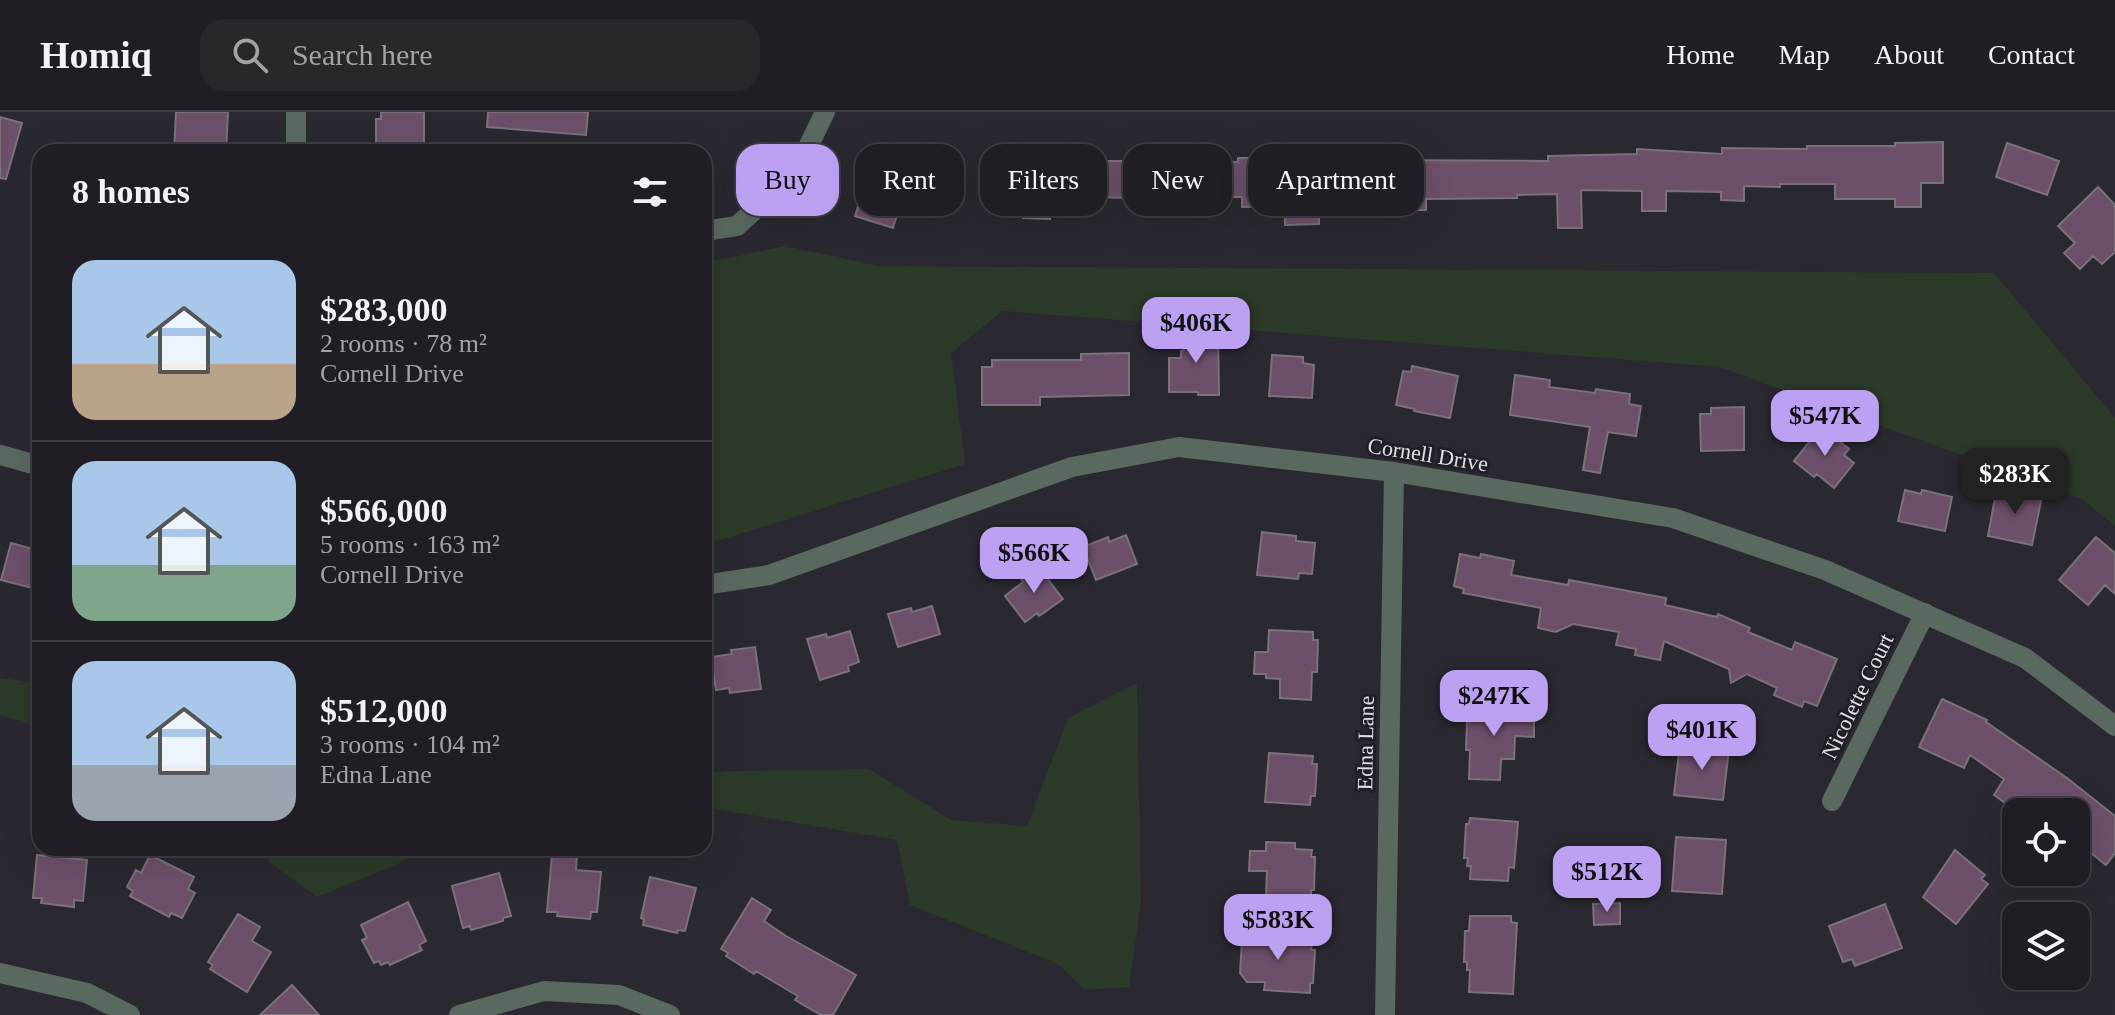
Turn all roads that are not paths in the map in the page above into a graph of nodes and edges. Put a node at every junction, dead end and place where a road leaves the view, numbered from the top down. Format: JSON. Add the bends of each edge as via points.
{"nodes":[{"id":1,"x":296,"y":112,"type":"edge"},
{"id":2,"x":825,"y":112,"type":"edge"},
{"id":3,"x":296,"y":144,"type":"edge"},
{"id":4,"x":712,"y":230,"type":"edge"},
{"id":5,"x":0,"y":455,"type":"edge"},
{"id":6,"x":31,"y":463,"type":"edge"},
{"id":7,"x":1394,"y":472,"type":"junction"},
{"id":8,"x":712,"y":584,"type":"edge"},
{"id":9,"x":1925,"y":613,"type":"junction"},
{"id":10,"x":2112,"y":716,"type":"edge"},
{"id":11,"x":1832,"y":801,"type":"dead end"},
{"id":12,"x":0,"y":973,"type":"edge"},
{"id":13,"x":130,"y":1015,"type":"edge"},
{"id":14,"x":459,"y":1015,"type":"edge"},
{"id":15,"x":670,"y":1015,"type":"edge"},
{"id":16,"x":1385,"y":1015,"type":"edge"}],
"edges":[{"from":1,"to":3,"type":"street"},
{"from":2,"to":4,"type":"street","via":[[796,172],[737,226]]},
{"from":5,"to":6,"type":"street"},
{"from":7,"to":8,"type":"street","name":"Cornell Drive","via":[[1179,447],[1072,467],[769,575]]},
{"from":7,"to":9,"type":"street","name":"Cornell Drive","via":[[1673,518],[1825,570]]},
{"from":7,"to":16,"type":"street","name":"Edna Lane"},
{"from":9,"to":10,"type":"street","name":"Cornell Drive","via":[[2025,658]]},
{"from":9,"to":11,"type":"street","name":"Nicolette Court"},
{"from":12,"to":13,"type":"street","via":[[87,993]]},
{"from":14,"to":15,"type":"street","via":[[544,991],[619,995]]}]}
